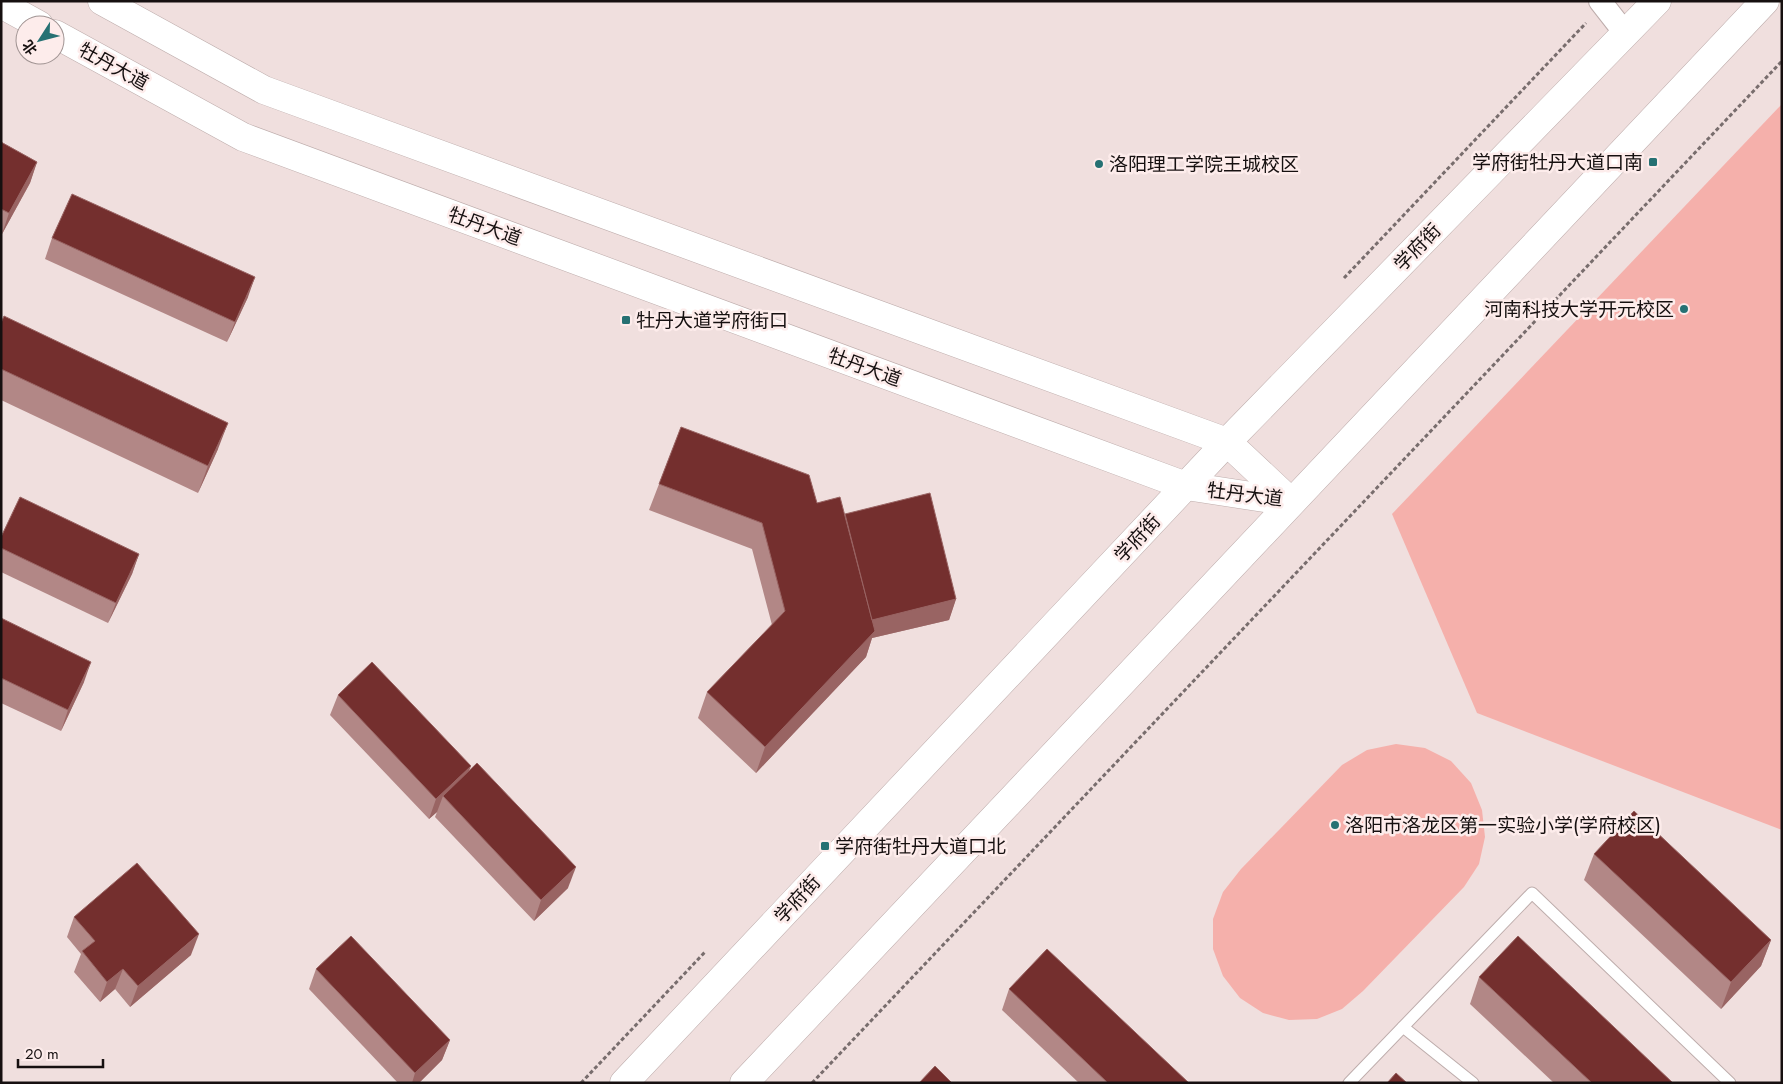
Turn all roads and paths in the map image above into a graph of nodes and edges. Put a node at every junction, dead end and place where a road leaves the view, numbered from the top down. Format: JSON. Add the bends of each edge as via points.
{"nodes":[{"id":1,"x":102,"y":1,"type":"edge"},
{"id":2,"x":1600,"y":1,"type":"edge"},
{"id":3,"x":1657,"y":1,"type":"edge"},
{"id":4,"x":1765,"y":1,"type":"edge"},
{"id":5,"x":1,"y":4,"type":"edge"},
{"id":6,"x":21,"y":15,"type":"edge"},
{"id":7,"x":1626,"y":33,"type":"junction"},
{"id":8,"x":65,"y":39,"type":"edge"},
{"id":9,"x":1782,"y":61,"type":"edge"},
{"id":10,"x":1226,"y":442,"type":"junction"},
{"id":11,"x":1186,"y":486,"type":"junction"},
{"id":12,"x":1291,"y":502,"type":"junction"},
{"id":13,"x":1403,"y":1027,"type":"junction"},
{"id":14,"x":624,"y":1083,"type":"edge"},
{"id":15,"x":744,"y":1083,"type":"edge"},
{"id":16,"x":812,"y":1083,"type":"edge"},
{"id":17,"x":1349,"y":1083,"type":"edge"},
{"id":18,"x":1473,"y":1083,"type":"edge"},
{"id":19,"x":1730,"y":1083,"type":"edge"}],
"edges":[{"from":1,"to":10,"type":"main road","name":"牡丹大道","via":[[264,90]]},
{"from":2,"to":7,"type":"street"},
{"from":3,"to":7,"type":"main road","name":"学府街"},
{"from":4,"to":12,"type":"main road"},
{"from":5,"to":6,"type":"main road"},
{"from":7,"to":10,"type":"main road","name":"学府街"},
{"from":8,"to":11,"type":"main road","name":"牡丹大道","via":[[243,137]]},
{"from":9,"to":16,"type":"path"},
{"from":10,"to":11,"type":"main road","name":"学府街"},
{"from":10,"to":12,"type":"main road","name":"牡丹大道"},
{"from":11,"to":12,"type":"main road","name":"牡丹大道"},
{"from":11,"to":14,"type":"main road","name":"学府街"},
{"from":12,"to":15,"type":"main road"},
{"from":13,"to":17,"type":"lane"},
{"from":13,"to":18,"type":"lane"},
{"from":13,"to":19,"type":"lane","via":[[1532,892]]}]}
